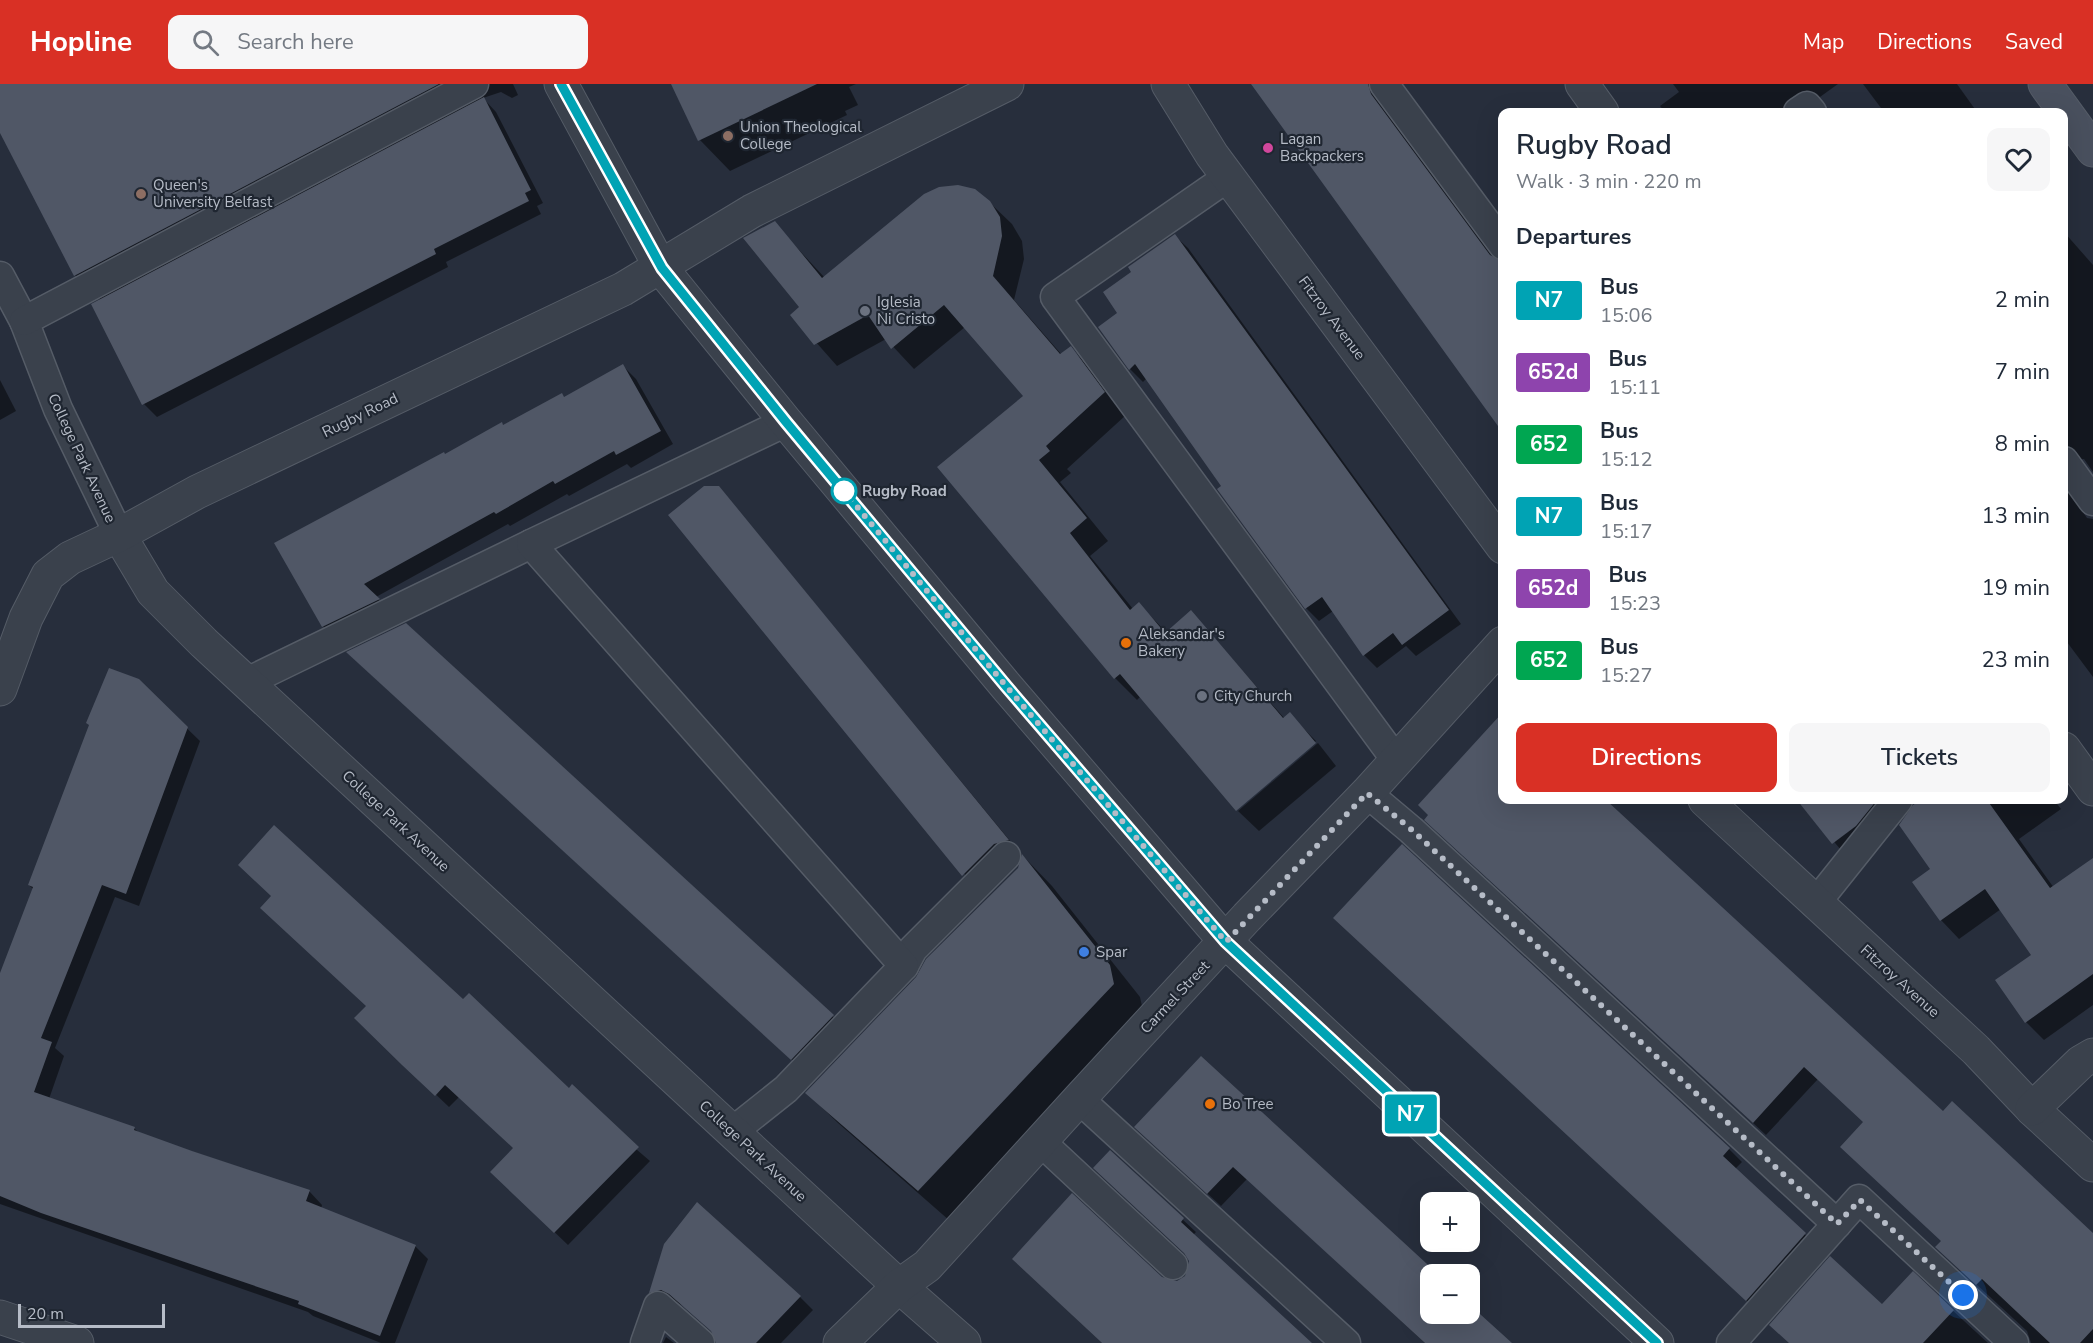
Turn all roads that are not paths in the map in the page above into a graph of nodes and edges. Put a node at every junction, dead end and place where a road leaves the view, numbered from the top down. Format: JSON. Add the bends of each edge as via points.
{"nodes":[{"id":1,"x":474,"y":84,"type":"edge"},
{"id":2,"x":561,"y":84,"type":"edge"},
{"id":3,"x":1007,"y":84,"type":"edge"},
{"id":4,"x":1168,"y":84,"type":"edge"},
{"id":5,"x":1384,"y":84,"type":"edge"},
{"id":6,"x":1582,"y":84,"type":"edge"},
{"id":7,"x":2046,"y":84,"type":"edge"},
{"id":8,"x":1599,"y":108,"type":"edge"},
{"id":9,"x":2063,"y":108,"type":"edge"},
{"id":10,"x":2068,"y":115,"type":"edge"},
{"id":11,"x":2093,"y":150,"type":"edge"},
{"id":12,"x":1228,"y":177,"type":"junction"},
{"id":13,"x":1498,"y":238,"type":"edge"},
{"id":14,"x":662,"y":268,"type":"junction"},
{"id":15,"x":0,"y":276,"type":"edge"},
{"id":16,"x":24,"y":321,"type":"junction"},
{"id":17,"x":786,"y":422,"type":"junction"},
{"id":18,"x":2068,"y":467,"type":"edge"},
{"id":19,"x":2093,"y":501,"type":"edge"},
{"id":20,"x":119,"y":535,"type":"junction"},
{"id":21,"x":1498,"y":540,"type":"edge"},
{"id":22,"x":531,"y":544,"type":"junction"},
{"id":23,"x":1498,"y":648,"type":"edge"},
{"id":24,"x":247,"y":682,"type":"junction"},
{"id":25,"x":0,"y":689,"type":"edge"},
{"id":26,"x":2068,"y":755,"type":"edge"},
{"id":27,"x":1396,"y":760,"type":"junction"},
{"id":28,"x":2093,"y":789,"type":"edge"},
{"id":29,"x":1367,"y":793,"type":"junction"},
{"id":30,"x":1709,"y":804,"type":"edge"},
{"id":31,"x":1895,"y":804,"type":"edge"},
{"id":32,"x":1006,"y":856,"type":"dead end"},
{"id":33,"x":1815,"y":903,"type":"junction"},
{"id":34,"x":1226,"y":942,"type":"junction"},
{"id":35,"x":904,"y":966,"type":"junction"},
{"id":36,"x":2093,"y":1055,"type":"edge"},
{"id":37,"x":1079,"y":1099,"type":"junction"},
{"id":38,"x":2032,"y":1109,"type":"junction"},
{"id":39,"x":732,"y":1132,"type":"junction"},
{"id":40,"x":1040,"y":1141,"type":"junction"},
{"id":41,"x":2093,"y":1165,"type":"edge"},
{"id":42,"x":1837,"y":1224,"type":"junction"},
{"id":43,"x":1173,"y":1265,"type":"dead end"},
{"id":44,"x":899,"y":1286,"type":"junction"},
{"id":45,"x":0,"y":1317,"type":"edge"},
{"id":46,"x":76,"y":1343,"type":"edge"},
{"id":47,"x":645,"y":1343,"type":"edge"},
{"id":48,"x":700,"y":1343,"type":"edge"},
{"id":49,"x":840,"y":1343,"type":"edge"},
{"id":50,"x":964,"y":1343,"type":"edge"},
{"id":51,"x":1346,"y":1343,"type":"edge"},
{"id":52,"x":1657,"y":1343,"type":"edge"},
{"id":53,"x":1731,"y":1343,"type":"edge"},
{"id":54,"x":2014,"y":1343,"type":"edge"}],
"edges":[{"from":1,"to":16,"type":"lane"},
{"from":2,"to":14,"type":"street"},
{"from":3,"to":14,"type":"street","name":"Rugby Road","via":[[752,211]]},
{"from":4,"to":12,"type":"street","name":"Fitzroy Avenue"},
{"from":5,"to":13,"type":"lane"},
{"from":6,"to":8,"type":"street"},
{"from":7,"to":9,"type":"street"},
{"from":10,"to":11,"type":"street"},
{"from":12,"to":21,"type":"street","name":"Fitzroy Avenue"},
{"from":12,"to":27,"type":"lane","via":[[1055,297]]},
{"from":14,"to":17,"type":"street"},
{"from":14,"to":20,"type":"street","name":"Rugby Road","via":[[197,492]]},
{"from":15,"to":16,"type":"lane","name":"College Park Avenue"},
{"from":16,"to":20,"type":"lane","name":"College Park Avenue","via":[[58,410]]},
{"from":17,"to":22,"type":"lane"},
{"from":17,"to":34,"type":"street"},
{"from":18,"to":19,"type":"lane"},
{"from":20,"to":24,"type":"street","name":"College Park Avenue","via":[[153,592]]},
{"from":20,"to":25,"type":"street","name":"Rugby Road","via":[[70,558],[48,575],[26,618]]},
{"from":22,"to":24,"type":"lane"},
{"from":22,"to":35,"type":"lane"},
{"from":23,"to":27,"type":"street","name":"Carmel Street"},
{"from":24,"to":39,"type":"street","name":"College Park Avenue"},
{"from":26,"to":28,"type":"street"},
{"from":27,"to":29,"type":"street","name":"Carmel Street"},
{"from":29,"to":34,"type":"street","name":"Carmel Street"},
{"from":29,"to":42,"type":"lane","via":[[1412,830]]},
{"from":30,"to":33,"type":"street","name":"Fitzroy Avenue"},
{"from":31,"to":33,"type":"lane"},
{"from":32,"to":35,"type":"lane","via":[[913,949]]},
{"from":33,"to":38,"type":"street","name":"Fitzroy Avenue","via":[[1976,1050]]},
{"from":34,"to":37,"type":"street","name":"Carmel Street"},
{"from":34,"to":52,"type":"street"},
{"from":35,"to":39,"type":"lane","via":[[786,1089]]},
{"from":36,"to":38,"type":"street"},
{"from":37,"to":40,"type":"street","name":"Carmel Street"},
{"from":37,"to":51,"type":"lane"},
{"from":38,"to":41,"type":"street","name":"Fitzroy Avenue"},
{"from":39,"to":44,"type":"street","name":"College Park Avenue"},
{"from":40,"to":43,"type":"lane"},
{"from":40,"to":44,"type":"street","name":"Carmel Street","via":[[927,1266]]},
{"from":42,"to":53,"type":"lane"},
{"from":42,"to":54,"type":"lane","via":[[1860,1200]]},
{"from":44,"to":49,"type":"street","name":"Carmel Street"},
{"from":44,"to":50,"type":"street","name":"College Park Avenue"},
{"from":45,"to":46,"type":"street"},
{"from":47,"to":48,"type":"lane","via":[[658,1306]]}]}
